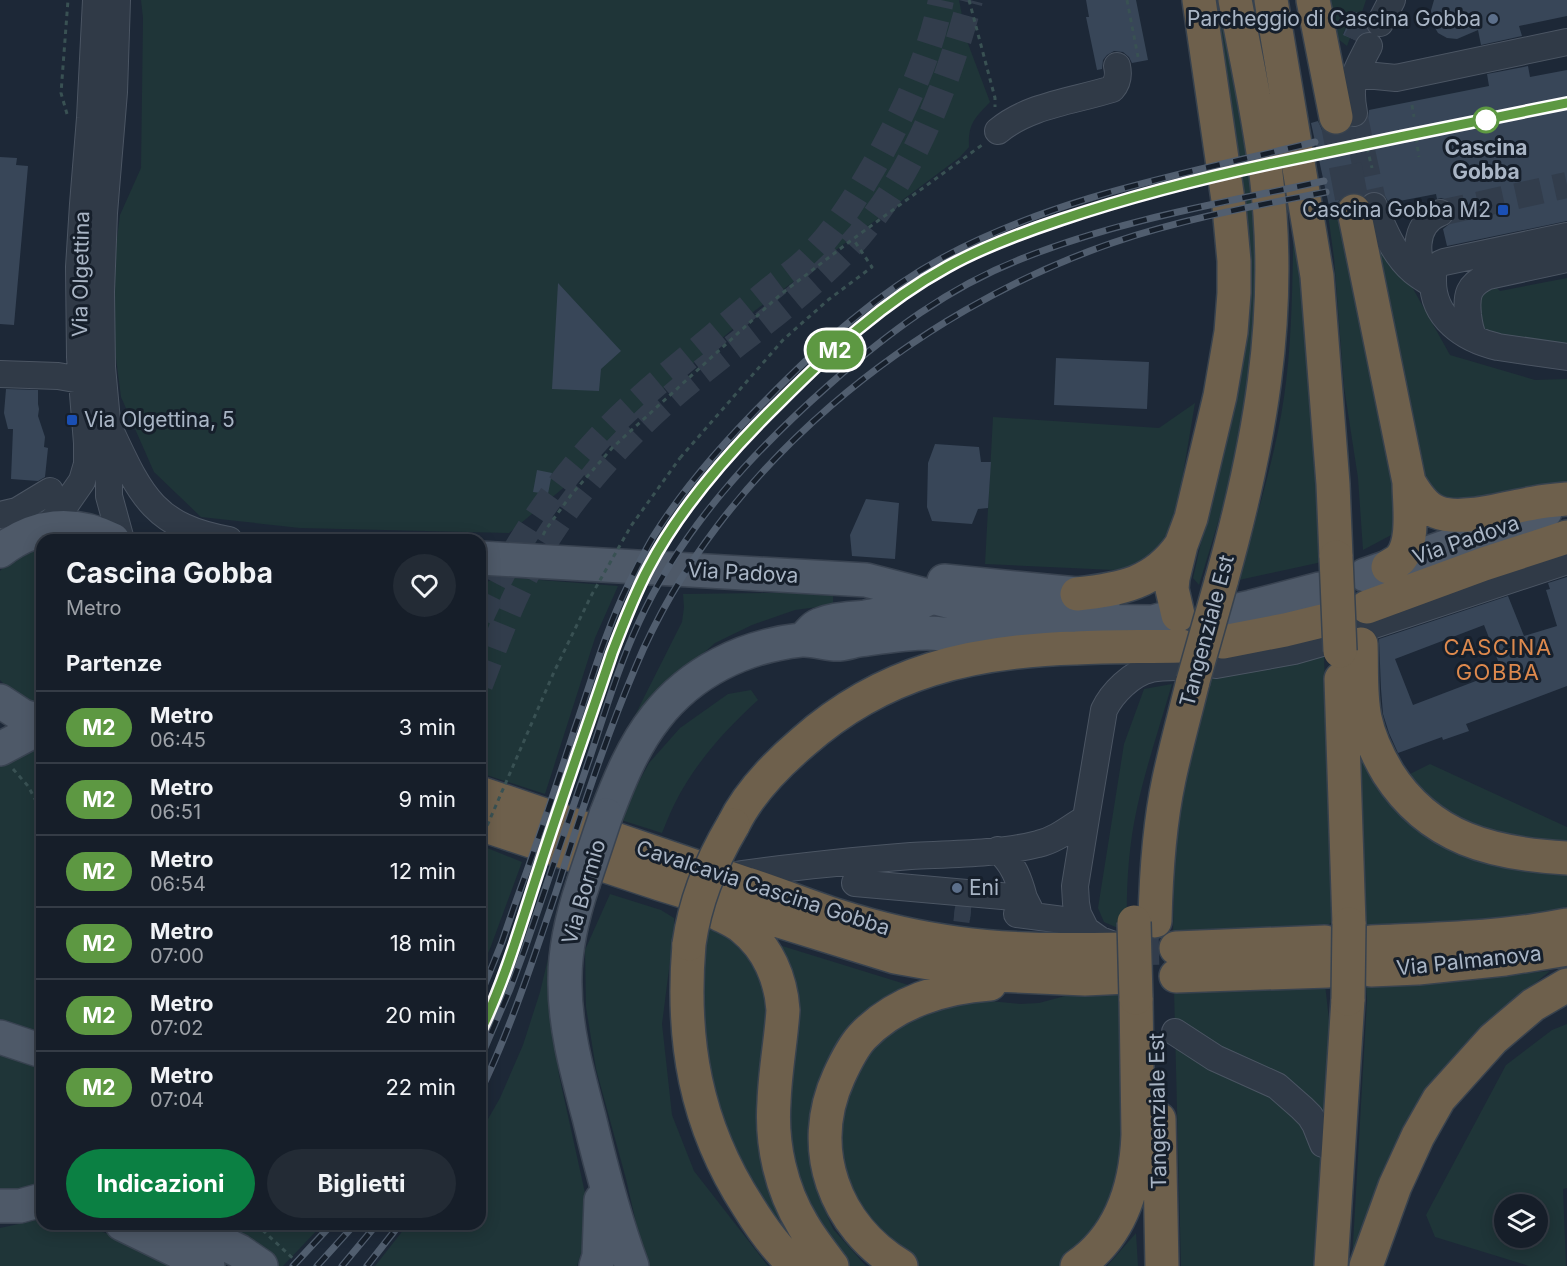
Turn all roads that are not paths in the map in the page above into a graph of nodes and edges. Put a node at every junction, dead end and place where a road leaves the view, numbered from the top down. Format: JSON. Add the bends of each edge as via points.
{"nodes":[{"id":1,"x":96,"y":0,"type":"edge"},
{"id":2,"x":117,"y":0,"type":"edge"},
{"id":3,"x":1199,"y":0,"type":"edge"},
{"id":4,"x":1234,"y":0,"type":"edge"},
{"id":5,"x":1270,"y":0,"type":"edge"},
{"id":6,"x":1312,"y":0,"type":"edge"},
{"id":7,"x":1392,"y":0,"type":"edge"},
{"id":8,"x":1375,"y":14,"type":"tunnel mouth"},
{"id":9,"x":1567,"y":42,"type":"edge"},
{"id":10,"x":1363,"y":43,"type":"tunnel mouth"},
{"id":11,"x":1127,"y":64,"type":"road end"},
{"id":12,"x":1354,"y":74,"type":"junction"},
{"id":13,"x":1345,"y":115,"type":"joint"},
{"id":14,"x":998,"y":131,"type":"road end"},
{"id":15,"x":1364,"y":208,"type":"joint"},
{"id":16,"x":1440,"y":213,"type":"tunnel mouth"},
{"id":17,"x":1567,"y":236,"type":"edge"},
{"id":18,"x":1567,"y":259,"type":"edge"},
{"id":19,"x":1432,"y":284,"type":"junction"},
{"id":20,"x":1474,"y":338,"type":"junction"},
{"id":21,"x":1567,"y":357,"type":"edge"},
{"id":22,"x":0,"y":374,"type":"edge"},
{"id":23,"x":81,"y":380,"type":"junction"},
{"id":24,"x":108,"y":424,"type":"junction"},
{"id":25,"x":1409,"y":482,"type":"junction"},
{"id":26,"x":50,"y":491,"type":"dead end"},
{"id":27,"x":1567,"y":499,"type":"edge"},
{"id":28,"x":1567,"y":506,"type":"edge"},
{"id":29,"x":12,"y":526,"type":"edge"},
{"id":30,"x":100,"y":534,"type":"edge"},
{"id":31,"x":119,"y":534,"type":"edge"},
{"id":32,"x":201,"y":534,"type":"edge"},
{"id":33,"x":1567,"y":537,"type":"edge"},
{"id":34,"x":1181,"y":545,"type":"junction"},
{"id":35,"x":486,"y":558,"type":"edge"},
{"id":36,"x":1567,"y":561,"type":"edge"},
{"id":37,"x":1361,"y":563,"type":"junction"},
{"id":38,"x":1320,"y":589,"type":"dead end"},
{"id":39,"x":1077,"y":594,"type":"junction"},
{"id":40,"x":952,"y":595,"type":"junction"},
{"id":41,"x":1227,"y":596,"type":"junction"},
{"id":42,"x":1053,"y":621,"type":"junction"},
{"id":43,"x":1347,"y":632,"type":"junction"},
{"id":44,"x":929,"y":633,"type":"junction"},
{"id":45,"x":801,"y":640,"type":"junction"},
{"id":46,"x":1193,"y":647,"type":"junction"},
{"id":47,"x":0,"y":701,"type":"edge"},
{"id":48,"x":36,"y":720,"type":"edge"},
{"id":49,"x":36,"y":731,"type":"edge"},
{"id":50,"x":5,"y":757,"type":"edge"},
{"id":51,"x":486,"y":795,"type":"edge"},
{"id":52,"x":1086,"y":818,"type":"junction"},
{"id":53,"x":486,"y":826,"type":"edge"},
{"id":54,"x":998,"y":850,"type":"junction"},
{"id":55,"x":1567,"y":858,"type":"edge"},
{"id":56,"x":838,"y":861,"type":"junction"},
{"id":57,"x":726,"y":877,"type":"junction"},
{"id":58,"x":855,"y":883,"type":"junction"},
{"id":59,"x":660,"y":884,"type":"junction"},
{"id":60,"x":1028,"y":907,"type":"junction"},
{"id":61,"x":1567,"y":925,"type":"edge"},
{"id":62,"x":1086,"y":930,"type":"junction"},
{"id":63,"x":1567,"y":949,"type":"edge"},
{"id":64,"x":1349,"y":950,"type":"junction"},
{"id":65,"x":1148,"y":961,"type":"junction"},
{"id":66,"x":1085,"y":979,"type":"junction"},
{"id":67,"x":1567,"y":985,"type":"edge"},
{"id":68,"x":1175,"y":1032,"type":"dead end"},
{"id":69,"x":1323,"y":1144,"type":"dead end"},
{"id":70,"x":601,"y":1162,"type":"junction"},
{"id":71,"x":134,"y":1230,"type":"edge"},
{"id":72,"x":196,"y":1230,"type":"edge"},
{"id":73,"x":626,"y":1258,"type":"edge"},
{"id":74,"x":208,"y":1266,"type":"edge"},
{"id":75,"x":261,"y":1266,"type":"edge"},
{"id":76,"x":596,"y":1266,"type":"edge"},
{"id":77,"x":796,"y":1266,"type":"edge"},
{"id":78,"x":832,"y":1266,"type":"edge"},
{"id":79,"x":901,"y":1266,"type":"edge"},
{"id":80,"x":1077,"y":1266,"type":"edge"},
{"id":81,"x":1162,"y":1266,"type":"edge"},
{"id":82,"x":1331,"y":1266,"type":"edge"},
{"id":83,"x":1366,"y":1266,"type":"edge"}],
"edges":[{"from":1,"to":23,"type":"street","name":"Via Olgettina","via":[[79,258]]},
{"from":2,"to":24,"type":"street","name":"Via Olgettina","via":[[101,271],[101,341]]},
{"from":3,"to":34,"type":"highway","via":[[1230,207],[1234,293],[1221,387],[1191,518]]},
{"from":4,"to":41,"type":"highway","name":"Tangenziale Est","via":[[1266,174],[1272,259],[1263,392]]},
{"from":5,"to":37,"type":"highway","via":[[1317,276],[1333,484]]},
{"from":6,"to":13,"type":"highway"},
{"from":7,"to":8,"type":"street"},
{"from":9,"to":12,"type":"street","via":[[1396,78]]},
{"from":10,"to":12,"type":"street"},
{"from":11,"to":14,"type":"street","via":[[1112,89],[1034,111],[1009,121]]},
{"from":12,"to":13,"type":"street"},
{"from":15,"to":19,"type":"street","via":[[1404,262]]},
{"from":15,"to":25,"type":"highway"},
{"from":16,"to":19,"type":"street","via":[[1428,221],[1419,242],[1420,264]]},
{"from":17,"to":19,"type":"street","via":[[1444,262],[1435,266]]},
{"from":18,"to":20,"type":"street","via":[[1499,273],[1474,285],[1467,300]]},
{"from":19,"to":20,"type":"street","via":[[1441,314],[1452,326]]},
{"from":20,"to":21,"type":"street","via":[[1488,345]]},
{"from":22,"to":23,"type":"street"},
{"from":23,"to":29,"type":"street","name":"Via Olgettina","via":[[88,456],[82,481],[47,526]]},
{"from":24,"to":31,"type":"street","name":"Via Olgettina","via":[[109,496]]},
{"from":24,"to":32,"type":"street","via":[[135,481],[153,506]]},
{"from":25,"to":27,"type":"highway","via":[[1425,505],[1447,515]]},
{"from":25,"to":37,"type":"highway","via":[[1406,550],[1399,560]]},
{"from":26,"to":29,"type":"street"},
{"from":28,"to":37,"type":"main road","name":"Via Padova","via":[[1480,534]]},
{"from":29,"to":30,"type":"main road","via":[[76,528]]},
{"from":33,"to":43,"type":"highway","via":[[1484,564]]},
{"from":34,"to":39,"type":"highway","via":[[1167,563],[1148,577],[1108,591]]},
{"from":34,"to":46,"type":"highway","via":[[1172,589]]},
{"from":35,"to":40,"type":"main road","name":"Via Padova","via":[[873,582],[907,578]]},
{"from":36,"to":43,"type":"street"},
{"from":37,"to":43,"type":"highway","bridge":true},
{"from":38,"to":41,"type":"main road","via":[[1251,608]]},
{"from":39,"to":40,"type":"main road"},
{"from":39,"to":46,"type":"main road"},
{"from":40,"to":42,"type":"main road"},
{"from":40,"to":44,"type":"main road","via":[[954,619]]},
{"from":40,"to":45,"type":"main road","name":"Via Bormio","via":[[883,614],[832,621],[813,628]]},
{"from":41,"to":46,"type":"highway","name":"Tangenziale Est","bridge":true},
{"from":42,"to":44,"type":"main road","name":"Via Bormio","via":[[968,634]]},
{"from":42,"to":46,"type":"main road","via":[[1154,622]]},
{"from":43,"to":46,"type":"highway","via":[[1276,633]]},
{"from":43,"to":55,"type":"highway","via":[[1369,734],[1383,764],[1407,799],[1461,838],[1504,851]]},
{"from":43,"to":64,"type":"highway"},
{"from":44,"to":45,"type":"main road","name":"Via Bormio","via":[[838,644]]},
{"from":45,"to":70,"type":"main road","name":"Via Bormio","bridge":true,"via":[[748,651],[684,688],[642,737],[606,815],[575,907],[567,945],[565,990],[575,1058]]},
{"from":46,"to":52,"type":"street","via":[[1142,672],[1122,686],[1107,704]]},
{"from":46,"to":65,"type":"highway","name":"Tangenziale Est","via":[[1159,845]]},
{"from":46,"to":77,"type":"highway","bridge":true,"via":[[1020,651],[971,658],[928,670],[873,694],[820,727],[761,783],[732,825],[704,882],[693,917],[686,1005],[688,1040],[701,1107],[716,1147],[758,1221]]},
{"from":47,"to":48,"type":"main road"},
{"from":49,"to":50,"type":"main road"},
{"from":51,"to":57,"type":"highway","name":"Cavalcavia Cascina Gobba"},
{"from":52,"to":54,"type":"street","via":[[1039,844]]},
{"from":52,"to":62,"type":"street","via":[[1076,903]]},
{"from":53,"to":59,"type":"highway","name":"Cavalcavia Cascina Gobba"},
{"from":54,"to":56,"type":"street"},
{"from":54,"to":60,"type":"street","via":[[1010,862]]},
{"from":56,"to":57,"type":"street"},
{"from":56,"to":58,"type":"street"},
{"from":57,"to":65,"type":"highway","name":"Cavalcavia Cascina Gobba","via":[[837,916],[902,933],[957,943]]},
{"from":58,"to":60,"type":"street"},
{"from":58,"to":60,"type":"street","via":[[863,893],[877,899],[963,909]]},
{"from":59,"to":66,"type":"highway","name":"Cavalcavia Cascina Gobba","via":[[894,957],[997,975]]},
{"from":59,"to":78,"type":"highway","via":[[737,923],[769,959],[779,984],[783,1010],[773,1124],[778,1159],[802,1223]]},
{"from":60,"to":62,"type":"street"},
{"from":61,"to":64,"type":"highway","name":"Via Palmanova"},
{"from":62,"to":65,"type":"street"},
{"from":63,"to":64,"type":"highway","name":"Via Palmanova","via":[[1418,968]]},
{"from":64,"to":65,"type":"highway","name":"Via Palmanova"},
{"from":64,"to":82,"type":"highway","bridge":true},
{"from":65,"to":66,"type":"highway","name":"Cavalcavia Cascina Gobba"},
{"from":65,"to":80,"type":"highway","via":[[1137,1157],[1132,1182],[1115,1227],[1099,1248]]},
{"from":65,"to":81,"type":"highway","name":"Tangenziale Est"},
{"from":66,"to":79,"type":"highway","via":[[979,984],[945,990],[894,1012],[854,1048],[828,1104],[825,1136],[829,1174],[851,1221],[874,1247]]},
{"from":67,"to":83,"type":"highway","via":[[1533,1005],[1493,1039],[1439,1099],[1395,1186]]},
{"from":68,"to":69,"type":"street","via":[[1225,1063],[1276,1086],[1310,1116]]},
{"from":70,"to":73,"type":"main road","name":"Via Bormio"},
{"from":70,"to":76,"type":"main road","via":[[600,1256]]},
{"from":71,"to":74,"type":"main road"},
{"from":72,"to":75,"type":"main road"}]}
